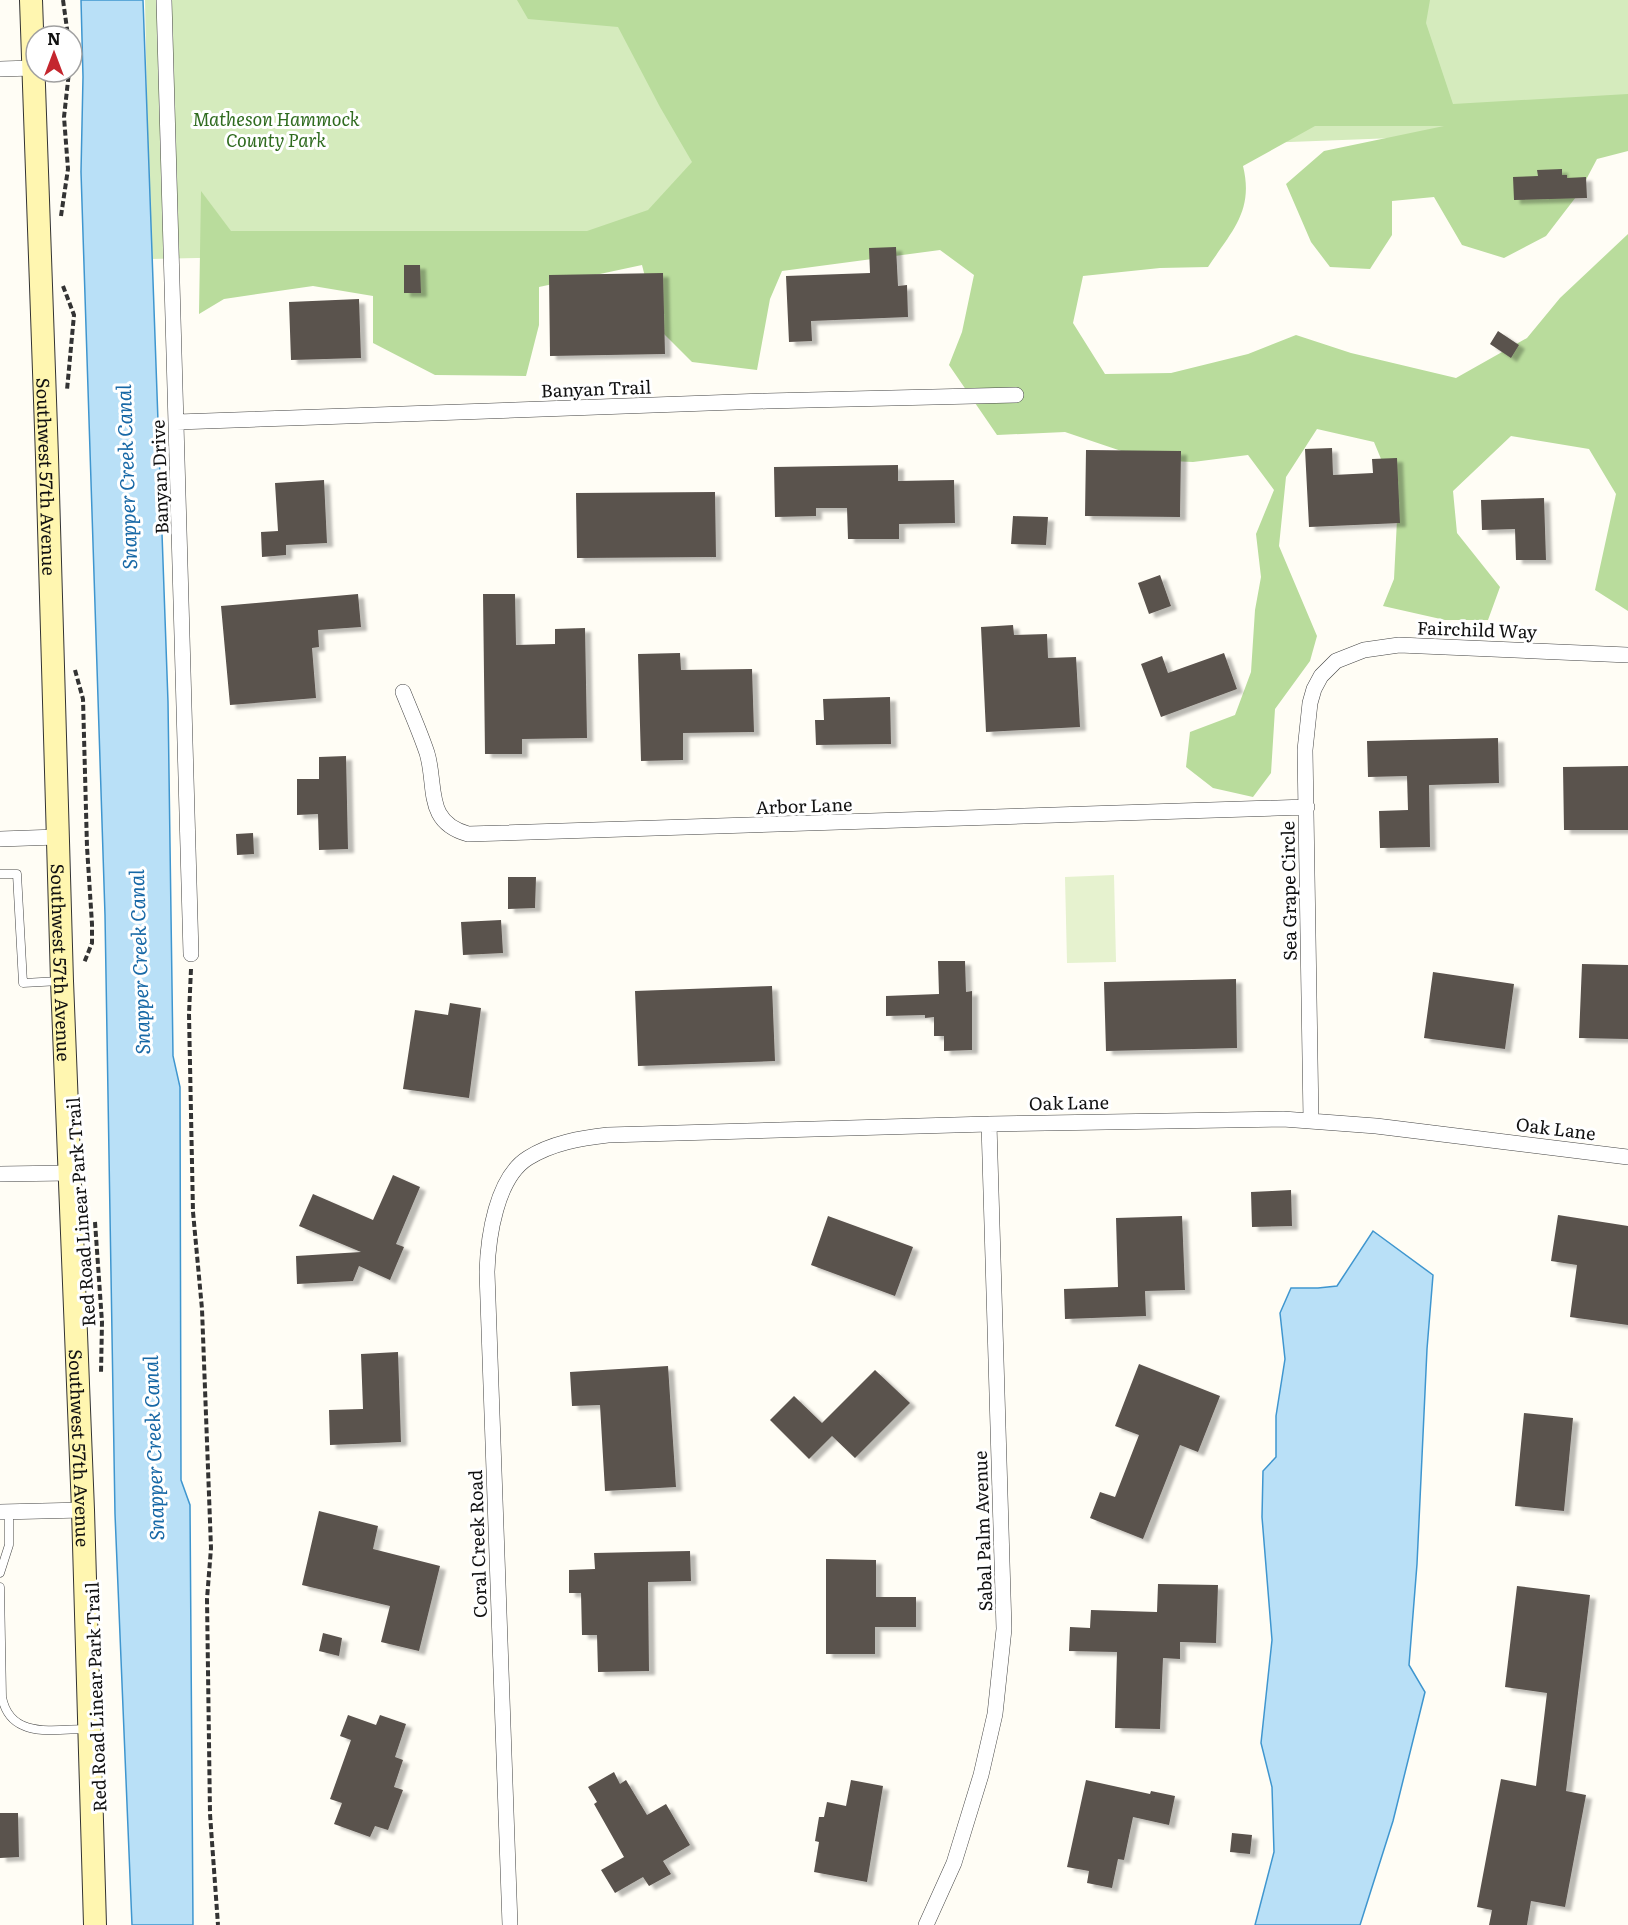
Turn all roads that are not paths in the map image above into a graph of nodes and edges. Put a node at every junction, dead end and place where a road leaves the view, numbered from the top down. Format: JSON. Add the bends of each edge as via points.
{"nodes":[{"id":1,"x":31,"y":0,"type":"edge"},
{"id":2,"x":164,"y":0,"type":"edge"},
{"id":3,"x":32,"y":24,"type":"edge"},
{"id":4,"x":24,"y":68,"type":"edge"},
{"id":5,"x":0,"y":69,"type":"edge"},
{"id":6,"x":34,"y":84,"type":"edge"},
{"id":7,"x":1017,"y":395,"type":"dead end"},
{"id":8,"x":177,"y":422,"type":"junction"},
{"id":9,"x":1628,"y":655,"type":"edge"},
{"id":10,"x":1328,"y":667,"type":"joint"},
{"id":11,"x":403,"y":692,"type":"dead end"},
{"id":12,"x":1307,"y":807,"type":"junction"},
{"id":13,"x":57,"y":837,"type":"junction"},
{"id":14,"x":0,"y":839,"type":"edge"},
{"id":15,"x":0,"y":874,"type":"edge"},
{"id":16,"x":192,"y":954,"type":"road end"},
{"id":17,"x":62,"y":981,"type":"junction"},
{"id":18,"x":1311,"y":1119,"type":"junction"},
{"id":19,"x":989,"y":1124,"type":"junction"},
{"id":20,"x":1628,"y":1156,"type":"edge"},
{"id":21,"x":517,"y":1168,"type":"joint"},
{"id":22,"x":69,"y":1173,"type":"junction"},
{"id":23,"x":0,"y":1174,"type":"edge"},
{"id":24,"x":83,"y":1510,"type":"junction"},
{"id":25,"x":4,"y":1512,"type":"edge"},
{"id":26,"x":4,"y":1545,"type":"edge"},
{"id":27,"x":0,"y":1573,"type":"edge"},
{"id":28,"x":0,"y":1587,"type":"edge"},
{"id":29,"x":89,"y":1730,"type":"junction"},
{"id":30,"x":95,"y":1925,"type":"edge"},
{"id":31,"x":510,"y":1925,"type":"edge"},
{"id":32,"x":926,"y":1925,"type":"edge"}],
"edges":[{"from":1,"to":3,"type":"main road","name":"Southwest 57th Avenue"},
{"from":2,"to":8,"type":"street","name":"Banyan Drive"},
{"from":4,"to":5,"type":"street"},
{"from":6,"to":13,"type":"main road","name":"Southwest 57th Avenue"},
{"from":7,"to":8,"type":"street","name":"Banyan Trail"},
{"from":8,"to":16,"type":"street","name":"Banyan Drive"},
{"from":9,"to":10,"type":"street","name":"Fairchild Way","via":[[1388,645],[1348,655]]},
{"from":10,"to":12,"type":"street","name":"Sea Grape Circle","via":[[1314,689],[1308,717]]},
{"from":11,"to":12,"type":"street","name":"Arbor Lane","via":[[427,753],[431,793],[438,811],[450,826],[468,834]]},
{"from":12,"to":18,"type":"street","name":"Sea Grape Circle"},
{"from":13,"to":14,"type":"street"},
{"from":13,"to":17,"type":"main road","name":"Southwest 57th Avenue"},
{"from":15,"to":17,"type":"lane","via":[[17,874],[23,983]]},
{"from":17,"to":22,"type":"main road","name":"Southwest 57th Avenue"},
{"from":18,"to":19,"type":"street","name":"Oak Lane"},
{"from":18,"to":20,"type":"street","name":"Oak Lane"},
{"from":19,"to":21,"type":"street","name":"Oak Lane","via":[[608,1135],[543,1150],[526,1158]]},
{"from":19,"to":32,"type":"street","name":"Sabal Palm Avenue","via":[[1004,1629],[995,1714],[981,1775],[954,1863]]},
{"from":21,"to":31,"type":"street","name":"Coral Creek Road","via":[[496,1209],[487,1272]]},
{"from":22,"to":23,"type":"street"},
{"from":22,"to":24,"type":"main road","name":"Southwest 57th Avenue"},
{"from":24,"to":25,"type":"street"},
{"from":24,"to":29,"type":"main road","name":"Southwest 57th Avenue"},
{"from":25,"to":26,"type":"lane"},
{"from":26,"to":27,"type":"lane"},
{"from":28,"to":29,"type":"lane","via":[[4,1708],[14,1722],[29,1730]]},
{"from":29,"to":30,"type":"main road","name":"Southwest 57th Avenue"}]}
